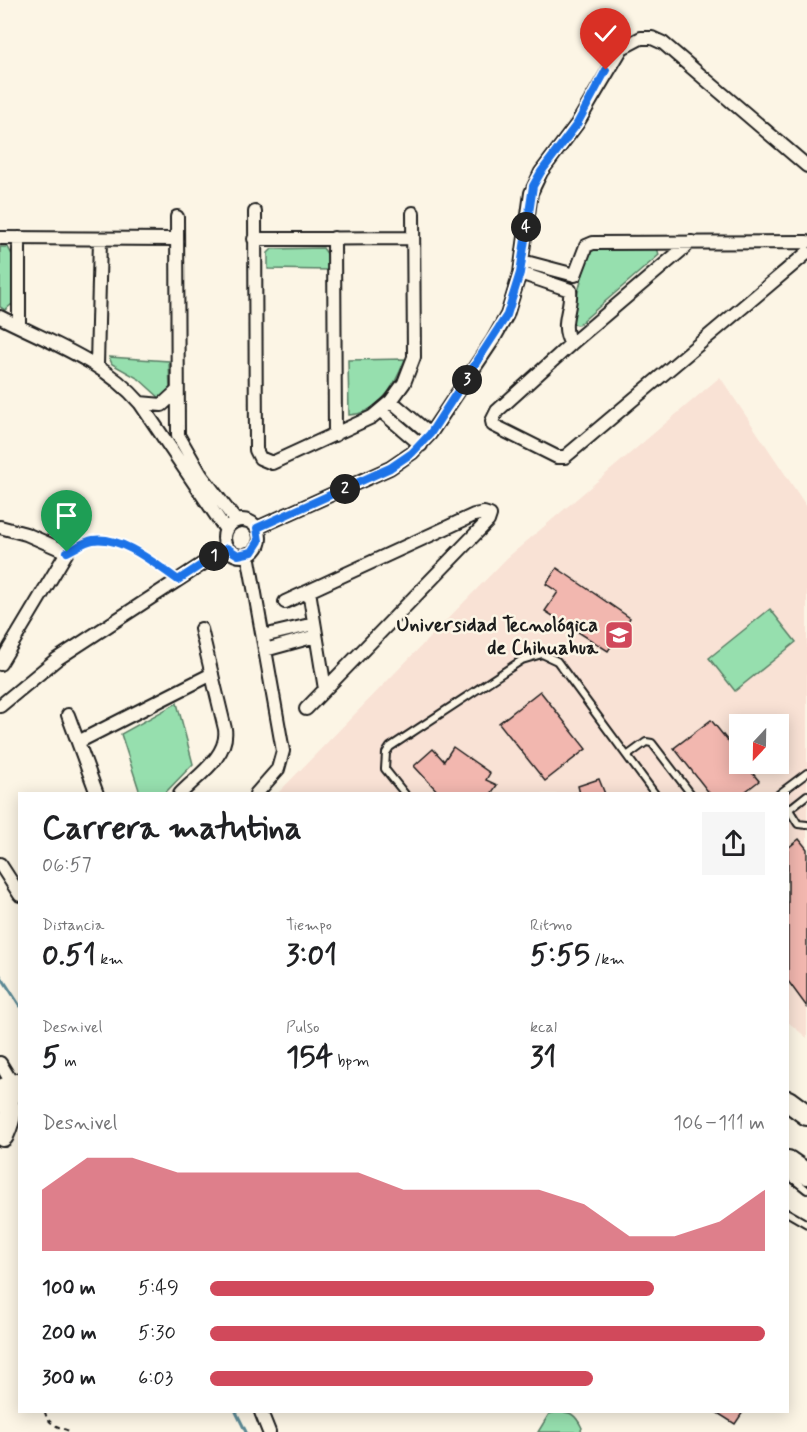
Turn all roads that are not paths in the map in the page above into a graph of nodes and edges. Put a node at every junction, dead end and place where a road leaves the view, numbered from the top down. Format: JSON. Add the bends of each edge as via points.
{"nodes":[{"id":1,"x":807,"y":166,"type":"edge"},
{"id":2,"x":255,"y":212,"type":"dead end"},
{"id":3,"x":413,"y":213,"type":"dead end"},
{"id":4,"x":177,"y":217,"type":"dead end"},
{"id":5,"x":0,"y":238,"type":"edge"},
{"id":6,"x":19,"y":238,"type":"junction"},
{"id":7,"x":100,"y":238,"type":"junction"},
{"id":8,"x":334,"y":238,"type":"junction"},
{"id":9,"x":413,"y":238,"type":"junction"},
{"id":10,"x":176,"y":239,"type":"junction"},
{"id":11,"x":254,"y":239,"type":"junction"},
{"id":12,"x":691,"y":242,"type":"junction"},
{"id":13,"x":807,"y":242,"type":"edge"},
{"id":14,"x":807,"y":253,"type":"edge"},
{"id":15,"x":521,"y":267,"type":"junction"},
{"id":16,"x":0,"y":317,"type":"edge"},
{"id":17,"x":19,"y":326,"type":"junction"},
{"id":18,"x":572,"y":344,"type":"junction"},
{"id":19,"x":97,"y":365,"type":"junction"},
{"id":20,"x":176,"y":392,"type":"junction"},
{"id":21,"x":391,"y":401,"type":"junction"},
{"id":22,"x":140,"y":403,"type":"junction"},
{"id":23,"x":381,"y":411,"type":"junction"},
{"id":24,"x":430,"y":434,"type":"junction"},
{"id":25,"x":335,"y":435,"type":"junction"},
{"id":26,"x":421,"y":445,"type":"junction"},
{"id":27,"x":197,"y":478,"type":"junction"},
{"id":28,"x":236,"y":521,"type":"junction"},
{"id":29,"x":0,"y":527,"type":"edge"},
{"id":30,"x":257,"y":528,"type":"junction"},
{"id":31,"x":226,"y":530,"type":"junction"},
{"id":32,"x":227,"y":548,"type":"junction"},
{"id":33,"x":248,"y":554,"type":"junction"},
{"id":34,"x":309,"y":591,"type":"junction"},
{"id":35,"x":285,"y":602,"type":"dead end"},
{"id":36,"x":201,"y":629,"type":"dead end"},
{"id":37,"x":315,"y":630,"type":"junction"},
{"id":38,"x":263,"y":636,"type":"junction"},
{"id":39,"x":265,"y":650,"type":"junction"},
{"id":40,"x":0,"y":664,"type":"edge"},
{"id":41,"x":212,"y":674,"type":"junction"},
{"id":42,"x":325,"y":690,"type":"junction"},
{"id":43,"x":0,"y":706,"type":"edge"},
{"id":44,"x":306,"y":709,"type":"dead end"},
{"id":45,"x":68,"y":715,"type":"dead end"},
{"id":46,"x":78,"y":742,"type":"junction"},
{"id":47,"x":627,"y":756,"type":"junction"},
{"id":48,"x":807,"y":772,"type":"edge"},
{"id":49,"x":188,"y":791,"type":"edge"},
{"id":50,"x":96,"y":792,"type":"edge"},
{"id":51,"x":258,"y":792,"type":"edge"},
{"id":52,"x":403,"y":792,"type":"edge"},
{"id":53,"x":654,"y":792,"type":"edge"},
{"id":54,"x":689,"y":792,"type":"edge"},
{"id":55,"x":782,"y":792,"type":"edge"},
{"id":56,"x":807,"y":795,"type":"edge"},
{"id":57,"x":789,"y":808,"type":"edge"},
{"id":58,"x":789,"y":810,"type":"edge"},
{"id":59,"x":807,"y":825,"type":"edge"},
{"id":60,"x":0,"y":864,"type":"edge"},
{"id":61,"x":18,"y":892,"type":"edge"},
{"id":62,"x":0,"y":1064,"type":"edge"},
{"id":63,"x":10,"y":1090,"type":"edge"},
{"id":64,"x":789,"y":1102,"type":"edge"},
{"id":65,"x":807,"y":1115,"type":"edge"},
{"id":66,"x":8,"y":1134,"type":"edge"},
{"id":67,"x":789,"y":1162,"type":"edge"},
{"id":68,"x":807,"y":1174,"type":"edge"},
{"id":69,"x":789,"y":1176,"type":"edge"},
{"id":70,"x":807,"y":1190,"type":"edge"},
{"id":71,"x":789,"y":1214,"type":"edge"},
{"id":72,"x":807,"y":1224,"type":"edge"},
{"id":73,"x":261,"y":1413,"type":"edge"},
{"id":74,"x":269,"y":1432,"type":"edge"}],
"edges":[{"from":1,"to":15,"type":"street","via":[[663,43],[652,38],[631,41],[615,57],[577,124],[536,179]]},
{"from":2,"to":11,"type":"street"},
{"from":3,"to":9,"type":"street"},
{"from":4,"to":10,"type":"street"},
{"from":5,"to":6,"type":"street"},
{"from":6,"to":7,"type":"street"},
{"from":6,"to":17,"type":"street"},
{"from":7,"to":10,"type":"street"},
{"from":7,"to":19,"type":"street"},
{"from":8,"to":9,"type":"street"},
{"from":8,"to":11,"type":"street"},
{"from":8,"to":25,"type":"street"},
{"from":9,"to":21,"type":"street","via":[[414,357]]},
{"from":10,"to":20,"type":"street"},
{"from":11,"to":25,"type":"street","via":[[257,454],[272,463]]},
{"from":12,"to":13,"type":"street"},
{"from":12,"to":15,"type":"street","via":[[589,244],[575,275]]},
{"from":12,"to":18,"type":"street"},
{"from":14,"to":18,"type":"street","via":[[561,458],[498,428],[492,421],[497,411]]},
{"from":15,"to":18,"type":"street","via":[[570,290],[565,323]]},
{"from":15,"to":24,"type":"street","via":[[501,328]]},
{"from":16,"to":17,"type":"street"},
{"from":17,"to":19,"type":"street"},
{"from":19,"to":22,"type":"street"},
{"from":20,"to":22,"type":"street","via":[[162,405]]},
{"from":20,"to":27,"type":"street","via":[[178,435]]},
{"from":21,"to":23,"type":"street"},
{"from":21,"to":24,"type":"street"},
{"from":22,"to":27,"type":"street"},
{"from":23,"to":25,"type":"street"},
{"from":23,"to":26,"type":"street"},
{"from":24,"to":26,"type":"street"},
{"from":26,"to":30,"type":"street","via":[[390,468]]},
{"from":27,"to":28,"type":"street"},
{"from":27,"to":31,"type":"street"},
{"from":28,"to":30,"type":"street","via":[[250,522]]},
{"from":28,"to":31,"type":"street"},
{"from":29,"to":40,"type":"street","via":[[67,552]]},
{"from":30,"to":33,"type":"street","via":[[258,546]]},
{"from":31,"to":32,"type":"street"},
{"from":32,"to":33,"type":"street","via":[[238,555]]},
{"from":32,"to":43,"type":"street","via":[[57,659]]},
{"from":33,"to":38,"type":"street"},
{"from":34,"to":35,"type":"street"},
{"from":34,"to":37,"type":"street"},
{"from":34,"to":42,"type":"street","via":[[474,514],[490,515]]},
{"from":36,"to":41,"type":"street"},
{"from":37,"to":38,"type":"street"},
{"from":37,"to":39,"type":"street"},
{"from":37,"to":42,"type":"street"},
{"from":38,"to":39,"type":"street"},
{"from":39,"to":51,"type":"street","via":[[282,740],[282,760]]},
{"from":41,"to":46,"type":"street"},
{"from":41,"to":49,"type":"street","via":[[225,742],[219,755]]},
{"from":42,"to":44,"type":"street"},
{"from":45,"to":46,"type":"street"},
{"from":46,"to":50,"type":"street"},
{"from":47,"to":52,"type":"lane","via":[[556,661],[534,655],[390,747],[385,769]]},
{"from":47,"to":53,"type":"lane"},
{"from":47,"to":54,"type":"lane","via":[[646,742],[652,743]]},
{"from":48,"to":55,"type":"lane"},
{"from":56,"to":57,"type":"lane"},
{"from":58,"to":59,"type":"lane","via":[[798,824]]},
{"from":60,"to":61,"type":"street"},
{"from":62,"to":63,"type":"street"},
{"from":63,"to":66,"type":"main road"},
{"from":64,"to":65,"type":"main road"},
{"from":67,"to":68,"type":"main road"},
{"from":69,"to":70,"type":"lane"},
{"from":71,"to":72,"type":"lane"},
{"from":73,"to":74,"type":"street"}]}
